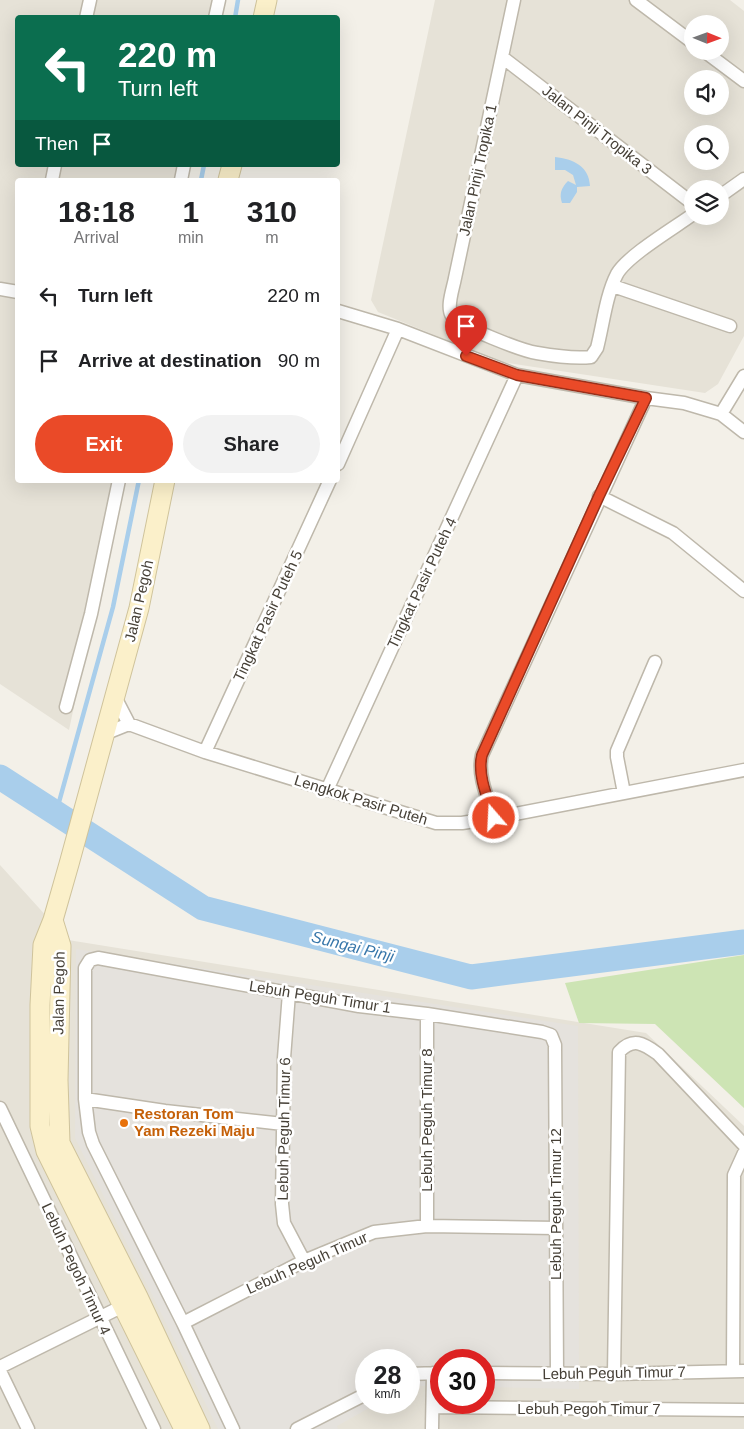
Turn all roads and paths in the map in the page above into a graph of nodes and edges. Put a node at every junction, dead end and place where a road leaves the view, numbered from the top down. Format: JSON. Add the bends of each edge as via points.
{"nodes":[{"id":1,"x":90,"y":0,"type":"edge"},
{"id":2,"x":219,"y":0,"type":"edge"},
{"id":3,"x":267,"y":0,"type":"edge"},
{"id":4,"x":514,"y":0,"type":"edge"},
{"id":5,"x":636,"y":0,"type":"edge"},
{"id":6,"x":87,"y":15,"type":"edge"},
{"id":7,"x":216,"y":15,"type":"edge"},
{"id":8,"x":264,"y":15,"type":"edge"},
{"id":9,"x":684,"y":36,"type":"edge"},
{"id":10,"x":502,"y":57,"type":"junction"},
{"id":11,"x":716,"y":60,"type":"edge"},
{"id":12,"x":744,"y":81,"type":"edge"},
{"id":13,"x":744,"y":180,"type":"edge"},
{"id":14,"x":729,"y":190,"type":"edge"},
{"id":15,"x":684,"y":197,"type":"edge"},
{"id":16,"x":684,"y":222,"type":"edge"},
{"id":17,"x":613,"y":286,"type":"junction"},
{"id":18,"x":0,"y":289,"type":"edge"},
{"id":19,"x":15,"y":292,"type":"edge"},
{"id":20,"x":340,"y":312,"type":"edge"},
{"id":21,"x":730,"y":326,"type":"dead end"},
{"id":22,"x":398,"y":329,"type":"junction"},
{"id":23,"x":517,"y":375,"type":"junction"},
{"id":24,"x":744,"y":376,"type":"edge"},
{"id":25,"x":646,"y":398,"type":"junction"},
{"id":26,"x":721,"y":414,"type":"junction"},
{"id":27,"x":744,"y":432,"type":"edge"},
{"id":28,"x":340,"y":460,"type":"edge"},
{"id":29,"x":118,"y":483,"type":"edge"},
{"id":30,"x":165,"y":483,"type":"edge"},
{"id":31,"x":329,"y":483,"type":"edge"},
{"id":32,"x":599,"y":496,"type":"junction"},
{"id":33,"x":744,"y":591,"type":"edge"},
{"id":34,"x":655,"y":662,"type":"dead end"},
{"id":35,"x":115,"y":697,"type":"junction"},
{"id":36,"x":66,"y":707,"type":"dead end"},
{"id":37,"x":130,"y":724,"type":"junction"},
{"id":38,"x":103,"y":737,"type":"junction"},
{"id":39,"x":205,"y":752,"type":"junction"},
{"id":40,"x":744,"y":770,"type":"edge"},
{"id":41,"x":327,"y":790,"type":"junction"},
{"id":42,"x":624,"y":793,"type":"junction"},
{"id":43,"x":494,"y":818,"type":"junction"},
{"id":44,"x":52,"y":920,"type":"junction"},
{"id":45,"x":289,"y":993,"type":"junction"},
{"id":46,"x":427,"y":1014,"type":"junction"},
{"id":47,"x":551,"y":1035,"type":"joint"},
{"id":48,"x":85,"y":1099,"type":"junction"},
{"id":49,"x":0,"y":1108,"type":"edge"},
{"id":50,"x":283,"y":1124,"type":"junction"},
{"id":51,"x":744,"y":1145,"type":"edge"},
{"id":52,"x":744,"y":1153,"type":"edge"},
{"id":53,"x":427,"y":1226,"type":"junction"},
{"id":54,"x":556,"y":1228,"type":"junction"},
{"id":55,"x":120,"y":1260,"type":"junction"},
{"id":56,"x":304,"y":1261,"type":"junction"},
{"id":57,"x":123,"y":1306,"type":"junction"},
{"id":58,"x":100,"y":1318,"type":"junction"},
{"id":59,"x":183,"y":1323,"type":"junction"},
{"id":60,"x":154,"y":1331,"type":"junction"},
{"id":61,"x":0,"y":1367,"type":"edge"},
{"id":62,"x":0,"y":1371,"type":"edge"},
{"id":63,"x":739,"y":1371,"type":"edge"},
{"id":64,"x":495,"y":1374,"type":"edge"},
{"id":65,"x":557,"y":1374,"type":"junction"},
{"id":66,"x":614,"y":1374,"type":"junction"},
{"id":67,"x":355,"y":1400,"type":"edge"},
{"id":68,"x":495,"y":1408,"type":"edge"},
{"id":69,"x":744,"y":1410,"type":"edge"},
{"id":70,"x":433,"y":1414,"type":"edge"},
{"id":71,"x":28,"y":1429,"type":"edge"},
{"id":72,"x":154,"y":1429,"type":"edge"},
{"id":73,"x":184,"y":1429,"type":"edge"},
{"id":74,"x":200,"y":1429,"type":"edge"},
{"id":75,"x":233,"y":1429,"type":"edge"},
{"id":76,"x":297,"y":1429,"type":"edge"},
{"id":77,"x":432,"y":1429,"type":"edge"}],
"edges":[{"from":1,"to":6,"type":"street"},
{"from":2,"to":7,"type":"street"},
{"from":3,"to":8,"type":"street"},
{"from":4,"to":10,"type":"street","name":"Jalan Pinji Tropika 1"},
{"from":5,"to":9,"type":"street"},
{"from":10,"to":15,"type":"street","name":"Jalan Pinji Tropika 3"},
{"from":10,"to":17,"type":"street","name":"Jalan Pinji Tropika 1","via":[[455,278],[450,309],[452,316],[472,330],[535,353],[591,357],[597,348]]},
{"from":11,"to":12,"type":"street"},
{"from":13,"to":14,"type":"street"},
{"from":16,"to":17,"type":"street","via":[[626,262]]},
{"from":17,"to":21,"type":"street"},
{"from":18,"to":19,"type":"street"},
{"from":20,"to":22,"type":"street"},
{"from":22,"to":23,"type":"street"},
{"from":22,"to":28,"type":"street"},
{"from":23,"to":25,"type":"street"},
{"from":23,"to":41,"type":"street","name":"Tingkat Pasir Puteh 4"},
{"from":24,"to":26,"type":"street"},
{"from":25,"to":26,"type":"street","via":[[684,402]]},
{"from":25,"to":32,"type":"street"},
{"from":26,"to":27,"type":"street"},
{"from":29,"to":36,"type":"street","via":[[91,614]]},
{"from":30,"to":35,"type":"street","name":"Jalan Pegoh","via":[[139,608]]},
{"from":31,"to":39,"type":"street","name":"Tingkat Pasir Puteh 5"},
{"from":32,"to":33,"type":"street","via":[[672,533]]},
{"from":32,"to":43,"type":"street","via":[[482,755],[486,795]]},
{"from":34,"to":42,"type":"street","via":[[617,751]]},
{"from":35,"to":37,"type":"street"},
{"from":35,"to":38,"type":"street","name":"Jalan Pegoh"},
{"from":37,"to":38,"type":"street"},
{"from":37,"to":39,"type":"street","name":"Lengkok Pasir Puteh"},
{"from":38,"to":44,"type":"street","name":"Jalan Pegoh"},
{"from":39,"to":41,"type":"street","name":"Lengkok Pasir Puteh"},
{"from":40,"to":42,"type":"street","name":"Lengkok Pasir Puteh"},
{"from":41,"to":43,"type":"street","name":"Lengkok Pasir Puteh","via":[[436,823]]},
{"from":42,"to":43,"type":"street","name":"Lengkok Pasir Puteh"},
{"from":44,"to":55,"type":"street","name":"Jalan Pegoh","via":[[61,946],[60,1143]]},
{"from":44,"to":57,"type":"street","via":[[43,945],[40,1126],[46,1151]]},
{"from":45,"to":46,"type":"street","name":"Lebuh Peguh Timur 1"},
{"from":45,"to":48,"type":"street","name":"Lebuh Peguh Timur 1","via":[[98,958],[90,960],[85,968]]},
{"from":45,"to":50,"type":"street","name":"Lebuh Peguh Timur 6"},
{"from":46,"to":47,"type":"street","name":"Lebuh Peguh Timur 1"},
{"from":46,"to":53,"type":"street","name":"Lebuh Peguh Timur 8"},
{"from":47,"to":54,"type":"street","name":"Lebuh Peguh Timur 12","via":[[556,1045]]},
{"from":48,"to":50,"type":"street"},
{"from":48,"to":59,"type":"street","via":[[89,1132],[98,1156]]},
{"from":49,"to":58,"type":"street","name":"Lebuh Pegoh Timur 4"},
{"from":50,"to":56,"type":"street","name":"Lebuh Peguh Timur 6","via":[[284,1222]]},
{"from":51,"to":66,"type":"street","via":[[658,1054],[634,1042],[619,1052]]},
{"from":52,"to":63,"type":"street","via":[[734,1175]]},
{"from":53,"to":54,"type":"street","name":"Lebuh Peguh Timur"},
{"from":53,"to":56,"type":"street","name":"Lebuh Peguh Timur","via":[[374,1232]]},
{"from":54,"to":65,"type":"street","name":"Lebuh Peguh Timur 12"},
{"from":55,"to":57,"type":"street","via":[[127,1295]]},
{"from":55,"to":60,"type":"street","name":"Jalan Pegoh"},
{"from":56,"to":59,"type":"street","name":"Lebuh Peguh Timur"},
{"from":57,"to":58,"type":"street"},
{"from":57,"to":60,"type":"street","via":[[138,1313]]},
{"from":57,"to":73,"type":"street"},
{"from":58,"to":61,"type":"street"},
{"from":58,"to":72,"type":"street","name":"Lebuh Pegoh Timur 4"},
{"from":59,"to":75,"type":"street"},
{"from":60,"to":74,"type":"street","name":"Jalan Pegoh"},
{"from":62,"to":71,"type":"street"},
{"from":63,"to":66,"type":"street","name":"Lebuh Peguh Timur 7"},
{"from":64,"to":65,"type":"street","name":"Lebuh Peguh Timur 7"},
{"from":65,"to":66,"type":"street","name":"Lebuh Peguh Timur 7"},
{"from":67,"to":76,"type":"street"},
{"from":68,"to":69,"type":"street","name":"Lebuh Pegoh Timur 7"},
{"from":70,"to":77,"type":"street"}]}
